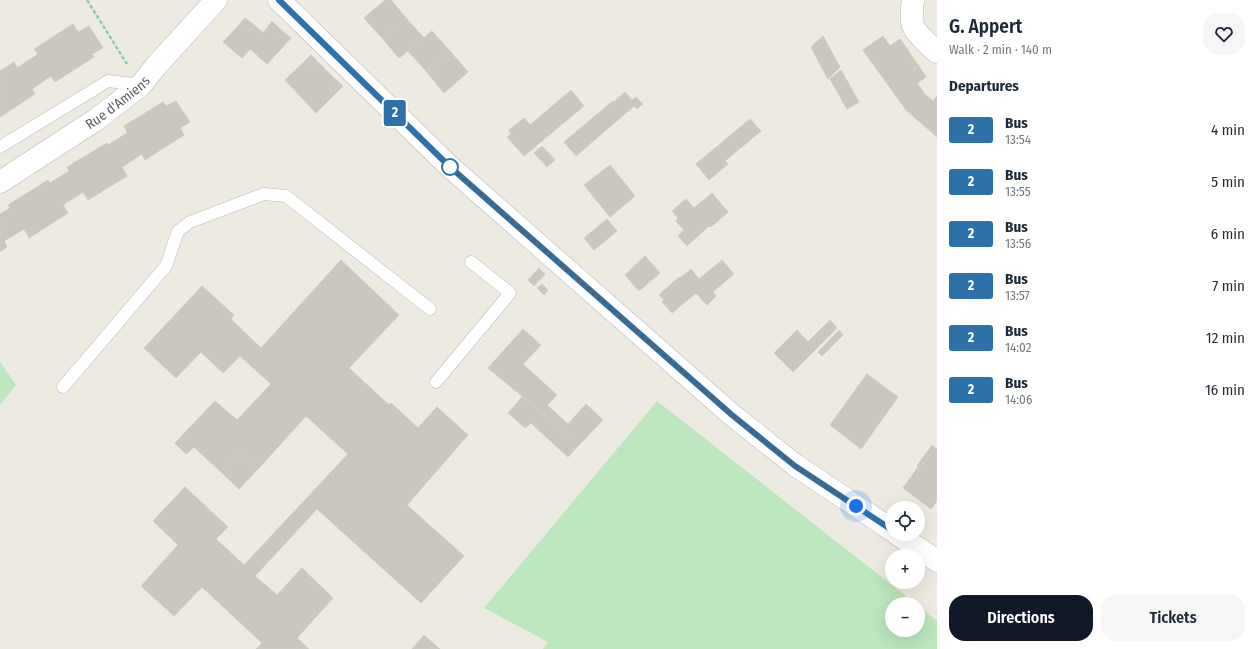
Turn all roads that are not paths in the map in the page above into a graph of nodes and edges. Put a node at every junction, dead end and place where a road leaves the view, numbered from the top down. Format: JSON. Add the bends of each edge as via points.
{"nodes":[{"id":1,"x":216,"y":0,"type":"edge"},
{"id":2,"x":279,"y":0,"type":"edge"},
{"id":3,"x":913,"y":0,"type":"edge"},
{"id":4,"x":937,"y":52,"type":"edge"},
{"id":5,"x":141,"y":85,"type":"junction"},
{"id":6,"x":0,"y":147,"type":"edge"},
{"id":7,"x":0,"y":182,"type":"edge"},
{"id":8,"x":472,"y":262,"type":"dead end"},
{"id":9,"x":430,"y":309,"type":"dead end"},
{"id":10,"x":436,"y":382,"type":"dead end"},
{"id":11,"x":63,"y":387,"type":"dead end"},
{"id":12,"x":885,"y":525,"type":"edge"},
{"id":13,"x":907,"y":541,"type":"edge"},
{"id":14,"x":937,"y":561,"type":"edge"}],
"edges":[{"from":1,"to":5,"type":"street","name":"Rue d'Amiens"},
{"from":2,"to":12,"type":"street","via":[[449,166],[732,415],[795,466]]},
{"from":3,"to":4,"type":"street","via":[[913,26]]},
{"from":5,"to":6,"type":"lane","via":[[108,81]]},
{"from":5,"to":7,"type":"street","name":"Rue d'Amiens","via":[[97,119]]},
{"from":8,"to":10,"type":"lane","via":[[510,293]]},
{"from":9,"to":11,"type":"lane","via":[[286,196],[264,194],[190,222],[178,231],[166,266]]},
{"from":13,"to":14,"type":"street"}]}
